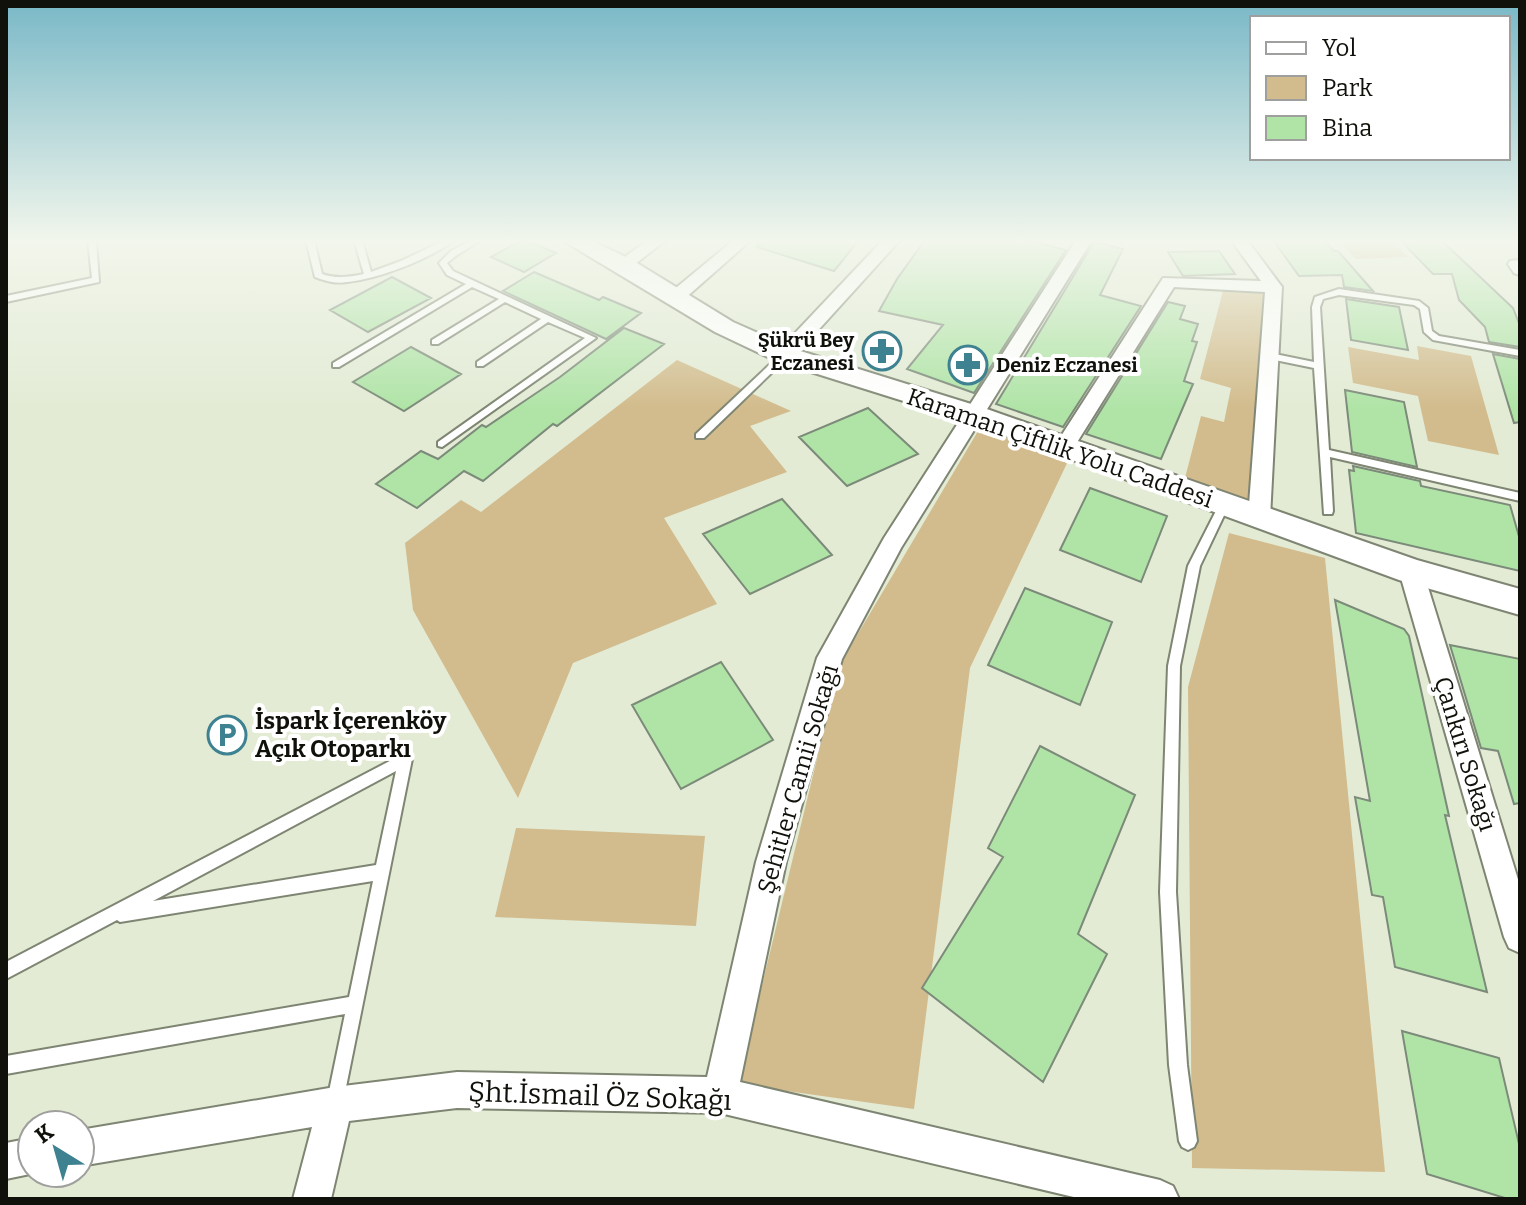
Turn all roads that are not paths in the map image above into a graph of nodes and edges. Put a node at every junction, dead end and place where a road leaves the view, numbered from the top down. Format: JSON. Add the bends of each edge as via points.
{"nodes":[{"id":1,"x":451,"y":296,"type":"edge"},
{"id":2,"x":499,"y":296,"type":"edge"},
{"id":3,"x":677,"y":296,"type":"edge"},
{"id":4,"x":840,"y":296,"type":"edge"},
{"id":5,"x":1048,"y":296,"type":"edge"},
{"id":6,"x":1160,"y":296,"type":"edge"},
{"id":7,"x":1273,"y":296,"type":"edge"},
{"id":8,"x":1322,"y":296,"type":"edge"},
{"id":9,"x":1369,"y":296,"type":"edge"},
{"id":10,"x":505,"y":299,"type":"junction"},
{"id":11,"x":548,"y":318,"type":"junction"},
{"id":12,"x":435,"y":342,"type":"dead end"},
{"id":13,"x":1520,"y":353,"type":"edge"},
{"id":14,"x":785,"y":355,"type":"junction"},
{"id":15,"x":1270,"y":356,"type":"junction"},
{"id":16,"x":480,"y":364,"type":"dead end"},
{"id":17,"x":336,"y":365,"type":"dead end"},
{"id":18,"x":1319,"y":366,"type":"junction"},
{"id":19,"x":974,"y":414,"type":"junction"},
{"id":20,"x":700,"y":436,"type":"dead end"},
{"id":21,"x":442,"y":444,"type":"dead end"},
{"id":22,"x":1064,"y":447,"type":"junction"},
{"id":23,"x":1324,"y":452,"type":"junction"},
{"id":24,"x":1520,"y":497,"type":"edge"},
{"id":25,"x":1224,"y":505,"type":"junction"},
{"id":26,"x":1328,"y":511,"type":"dead end"},
{"id":27,"x":1259,"y":518,"type":"junction"},
{"id":28,"x":1411,"y":571,"type":"junction"},
{"id":29,"x":1520,"y":602,"type":"edge"},
{"id":30,"x":381,"y":872,"type":"junction"},
{"id":31,"x":109,"y":916,"type":"junction"},
{"id":32,"x":1520,"y":937,"type":"edge"},
{"id":33,"x":6,"y":971,"type":"edge"},
{"id":34,"x":355,"y":1004,"type":"junction"},
{"id":35,"x":6,"y":1065,"type":"edge"},
{"id":36,"x":720,"y":1095,"type":"junction"},
{"id":37,"x":335,"y":1105,"type":"junction"},
{"id":38,"x":1188,"y":1141,"type":"dead end"},
{"id":39,"x":96,"y":1145,"type":"edge"},
{"id":40,"x":312,"y":1199,"type":"edge"},
{"id":41,"x":1160,"y":1199,"type":"edge"}],
"edges":[{"from":1,"to":17,"type":"lane"},
{"from":2,"to":10,"type":"lane"},
{"from":3,"to":14,"type":"street","name":"Karaman Çiftlik Yolu Caddesi","via":[[724,327]]},
{"from":4,"to":14,"type":"street"},
{"from":5,"to":19,"type":"street","name":"Şehitler Camii Sokağı"},
{"from":6,"to":22,"type":"street"},
{"from":7,"to":15,"type":"street"},
{"from":8,"to":18,"type":"lane","via":[[1316,307]]},
{"from":9,"to":13,"type":"lane","via":[[1416,303],[1424,308],[1428,332],[1436,338]]},
{"from":10,"to":11,"type":"lane"},
{"from":10,"to":12,"type":"lane"},
{"from":11,"to":16,"type":"lane"},
{"from":11,"to":21,"type":"lane","via":[[591,338]]},
{"from":14,"to":19,"type":"street","name":"Karaman Çiftlik Yolu Caddesi"},
{"from":14,"to":20,"type":"lane"},
{"from":15,"to":18,"type":"lane"},
{"from":15,"to":27,"type":"street"},
{"from":18,"to":23,"type":"lane"},
{"from":19,"to":22,"type":"street","name":"Karaman Çiftlik Yolu Caddesi"},
{"from":19,"to":36,"type":"street","name":"Şehitler Camii Sokağı","via":[[892,544],[830,658],[771,862]]},
{"from":22,"to":25,"type":"street","name":"Karaman Çiftlik Yolu Caddesi"},
{"from":23,"to":24,"type":"lane"},
{"from":23,"to":26,"type":"lane"},
{"from":25,"to":27,"type":"street","name":"Karaman Çiftlik Yolu Caddesi"},
{"from":25,"to":38,"type":"lane","via":[[1194,566],[1174,666],[1168,892]]},
{"from":27,"to":28,"type":"street","name":"Karaman Çiftlik Yolu Caddesi"},
{"from":28,"to":29,"type":"street","name":"Karaman Çiftlik Yolu Caddesi"},
{"from":28,"to":32,"type":"street","name":"Çankırı Sokağı"},
{"from":30,"to":31,"type":"lane"},
{"from":30,"to":31,"type":"lane","via":[[405,759]]},
{"from":30,"to":34,"type":"lane"},
{"from":31,"to":33,"type":"lane"},
{"from":34,"to":35,"type":"lane"},
{"from":34,"to":37,"type":"lane"},
{"from":36,"to":37,"type":"street","name":"Şht.İsmail Öz Sokağı","via":[[457,1090]]},
{"from":36,"to":41,"type":"street","name":"Şht.İsmail Öz Sokağı"},
{"from":37,"to":39,"type":"street","name":"Şht.İsmail Öz Sokağı"},
{"from":37,"to":40,"type":"street"}]}
